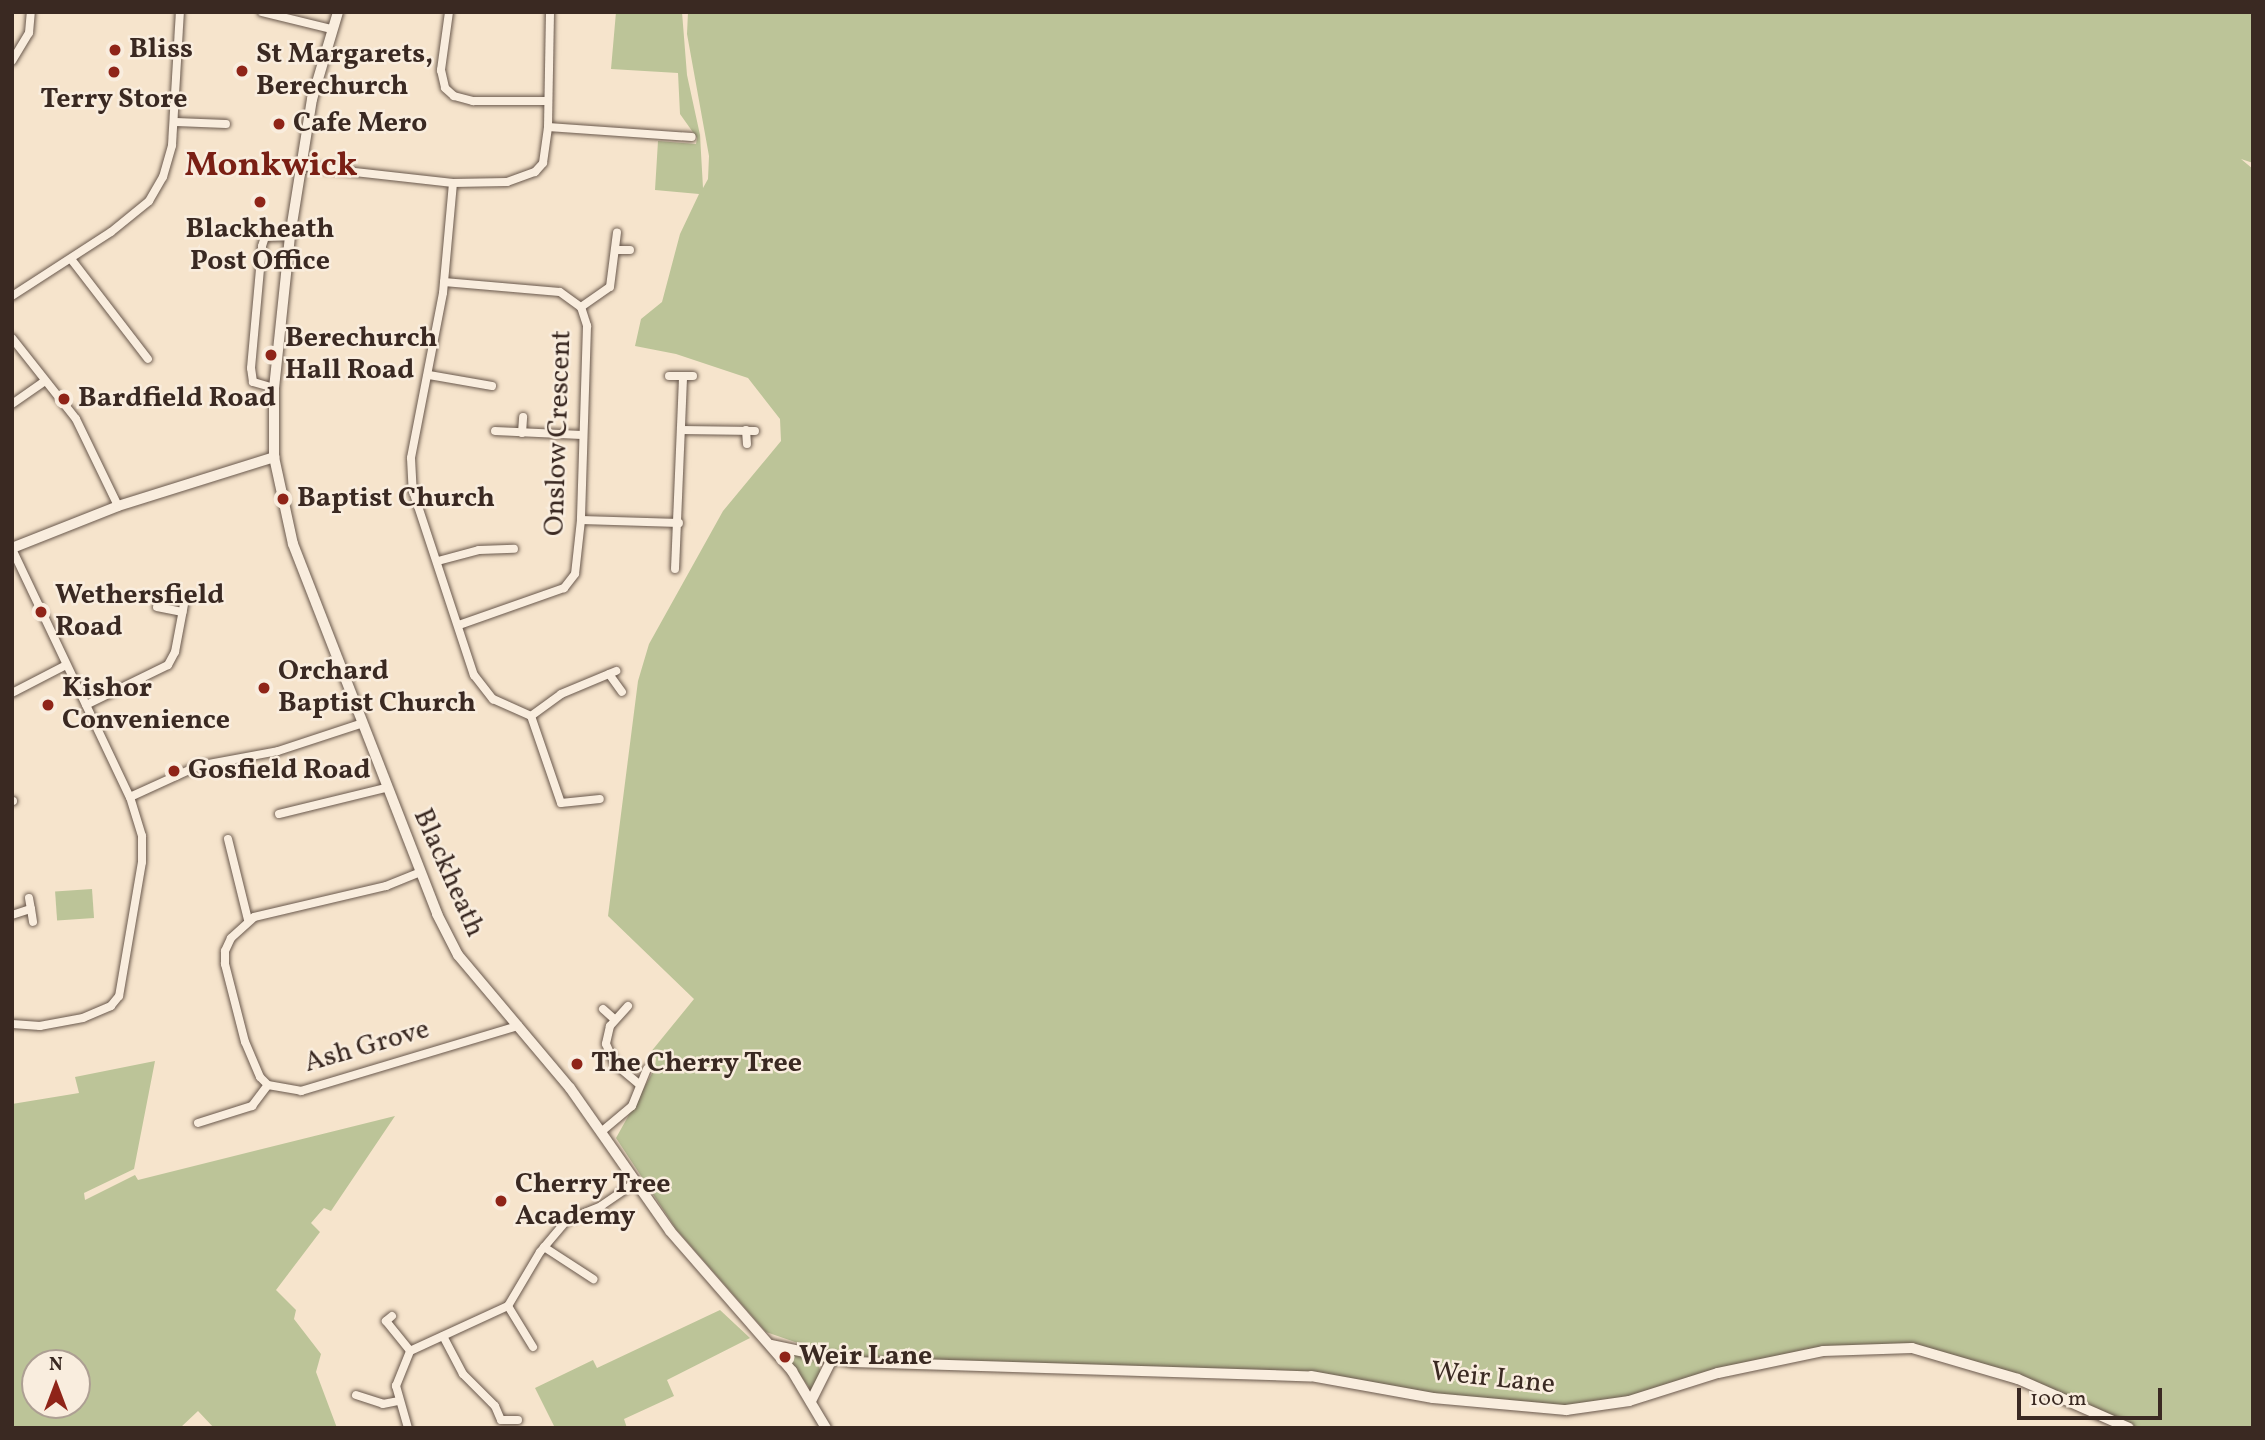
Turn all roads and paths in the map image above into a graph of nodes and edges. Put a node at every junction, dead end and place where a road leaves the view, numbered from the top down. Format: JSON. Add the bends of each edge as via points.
{"nodes":[{"id":1,"x":31,"y":12,"type":"edge"},
{"id":2,"x":180,"y":12,"type":"edge"},
{"id":3,"x":262,"y":12,"type":"edge"},
{"id":4,"x":338,"y":12,"type":"edge"},
{"id":5,"x":449,"y":12,"type":"edge"},
{"id":6,"x":550,"y":12,"type":"edge"},
{"id":7,"x":331,"y":29,"type":"junction"},
{"id":8,"x":12,"y":61,"type":"edge"},
{"id":9,"x":546,"y":101,"type":"junction"},
{"id":10,"x":176,"y":122,"type":"junction"},
{"id":11,"x":226,"y":124,"type":"dead end"},
{"id":12,"x":681,"y":125,"type":"dead end"},
{"id":13,"x":548,"y":127,"type":"junction"},
{"id":14,"x":681,"y":136,"type":"junction"},
{"id":15,"x":692,"y":136,"type":"dead end"},
{"id":16,"x":301,"y":166,"type":"junction"},
{"id":17,"x":453,"y":183,"type":"junction"},
{"id":18,"x":617,"y":232,"type":"dead end"},
{"id":19,"x":290,"y":236,"type":"junction"},
{"id":20,"x":617,"y":250,"type":"junction"},
{"id":21,"x":630,"y":250,"type":"dead end"},
{"id":22,"x":71,"y":259,"type":"junction"},
{"id":23,"x":444,"y":282,"type":"junction"},
{"id":24,"x":12,"y":296,"type":"edge"},
{"id":25,"x":581,"y":307,"type":"junction"},
{"id":26,"x":12,"y":338,"type":"edge"},
{"id":27,"x":146,"y":352,"type":"dead end"},
{"id":28,"x":488,"y":373,"type":"dead end"},
{"id":29,"x":429,"y":375,"type":"junction"},
{"id":30,"x":669,"y":376,"type":"dead end"},
{"id":31,"x":693,"y":376,"type":"dead end"},
{"id":32,"x":683,"y":377,"type":"junction"},
{"id":33,"x":45,"y":381,"type":"junction"},
{"id":34,"x":274,"y":388,"type":"junction"},
{"id":35,"x":12,"y":404,"type":"edge"},
{"id":36,"x":523,"y":417,"type":"dead end"},
{"id":37,"x":681,"y":430,"type":"junction"},
{"id":38,"x":495,"y":431,"type":"dead end"},
{"id":39,"x":522,"y":433,"type":"junction"},
{"id":40,"x":582,"y":435,"type":"junction"},
{"id":41,"x":747,"y":444,"type":"dead end"},
{"id":42,"x":274,"y":457,"type":"junction"},
{"id":43,"x":118,"y":506,"type":"junction"},
{"id":44,"x":581,"y":520,"type":"junction"},
{"id":45,"x":679,"y":523,"type":"junction"},
{"id":46,"x":12,"y":548,"type":"edge"},
{"id":47,"x":514,"y":548,"type":"dead end"},
{"id":48,"x":438,"y":561,"type":"junction"},
{"id":49,"x":675,"y":569,"type":"dead end"},
{"id":50,"x":185,"y":599,"type":"dead end"},
{"id":51,"x":157,"y":607,"type":"dead end"},
{"id":52,"x":183,"y":612,"type":"junction"},
{"id":53,"x":458,"y":625,"type":"junction"},
{"id":54,"x":66,"y":665,"type":"junction"},
{"id":55,"x":622,"y":692,"type":"dead end"},
{"id":56,"x":12,"y":693,"type":"edge"},
{"id":57,"x":86,"y":705,"type":"junction"},
{"id":58,"x":531,"y":716,"type":"junction"},
{"id":59,"x":360,"y":724,"type":"junction"},
{"id":60,"x":386,"y":788,"type":"junction"},
{"id":61,"x":130,"y":797,"type":"junction"},
{"id":62,"x":600,"y":799,"type":"dead end"},
{"id":63,"x":279,"y":814,"type":"dead end"},
{"id":64,"x":228,"y":839,"type":"dead end"},
{"id":65,"x":240,"y":849,"type":"dead end"},
{"id":66,"x":231,"y":853,"type":"junction"},
{"id":67,"x":420,"y":872,"type":"junction"},
{"id":68,"x":29,"y":898,"type":"dead end"},
{"id":69,"x":31,"y":909,"type":"junction"},
{"id":70,"x":12,"y":915,"type":"edge"},
{"id":71,"x":248,"y":920,"type":"junction"},
{"id":72,"x":33,"y":922,"type":"dead end"},
{"id":73,"x":628,"y":1006,"type":"dead end"},
{"id":74,"x":603,"y":1009,"type":"dead end"},
{"id":75,"x":614,"y":1019,"type":"junction"},
{"id":76,"x":12,"y":1024,"type":"edge"},
{"id":77,"x":518,"y":1026,"type":"junction"},
{"id":78,"x":648,"y":1069,"type":"dead end"},
{"id":79,"x":639,"y":1084,"type":"junction"},
{"id":80,"x":268,"y":1085,"type":"junction"},
{"id":81,"x":198,"y":1123,"type":"dead end"},
{"id":82,"x":601,"y":1132,"type":"junction"},
{"id":83,"x":636,"y":1182,"type":"junction"},
{"id":84,"x":544,"y":1247,"type":"junction"},
{"id":85,"x":589,"y":1281,"type":"dead end"},
{"id":86,"x":508,"y":1306,"type":"junction"},
{"id":87,"x":392,"y":1316,"type":"dead end"},
{"id":88,"x":443,"y":1336,"type":"junction"},
{"id":89,"x":771,"y":1345,"type":"junction"},
{"id":90,"x":534,"y":1347,"type":"dead end"},
{"id":91,"x":410,"y":1351,"type":"junction"},
{"id":92,"x":832,"y":1360,"type":"junction"},
{"id":93,"x":356,"y":1395,"type":"dead end"},
{"id":94,"x":398,"y":1401,"type":"junction"},
{"id":95,"x":811,"y":1401,"type":"junction"},
{"id":96,"x":518,"y":1420,"type":"dead end"},
{"id":97,"x":499,"y":1424,"type":"edge"},
{"id":98,"x":408,"y":1428,"type":"edge"},
{"id":99,"x":826,"y":1428,"type":"edge"},
{"id":100,"x":2129,"y":1428,"type":"edge"}],
"edges":[{"from":1,"to":8,"type":"street","via":[[29,33]]},
{"from":2,"to":10,"type":"street"},
{"from":3,"to":7,"type":"street"},
{"from":4,"to":7,"type":"main road","name":"Blackheath"},
{"from":5,"to":9,"type":"street","via":[[441,69],[445,88],[473,101]]},
{"from":6,"to":9,"type":"street"},
{"from":7,"to":16,"type":"main road","name":"Blackheath","via":[[312,99]]},
{"from":9,"to":13,"type":"street"},
{"from":10,"to":11,"type":"street"},
{"from":10,"to":22,"type":"street","via":[[163,177],[149,201]]},
{"from":12,"to":14,"type":"street"},
{"from":13,"to":14,"type":"street"},
{"from":13,"to":17,"type":"street","via":[[543,163],[535,173],[507,181]]},
{"from":14,"to":15,"type":"street"},
{"from":16,"to":17,"type":"street"},
{"from":16,"to":19,"type":"main road","name":"Blackheath"},
{"from":17,"to":23,"type":"street"},
{"from":18,"to":20,"type":"street"},
{"from":19,"to":34,"type":"main road","name":"Blackheath"},
{"from":19,"to":34,"type":"street","via":[[265,237],[262,246],[251,368],[253,382]]},
{"from":20,"to":21,"type":"street"},
{"from":20,"to":25,"type":"street","via":[[610,287]]},
{"from":22,"to":24,"type":"street"},
{"from":22,"to":27,"type":"street"},
{"from":23,"to":25,"type":"street","name":"Onslow Crescent","via":[[560,292]]},
{"from":23,"to":29,"type":"street"},
{"from":25,"to":40,"type":"street","name":"Onslow Crescent","via":[[587,326]]},
{"from":26,"to":33,"type":"street"},
{"from":28,"to":29,"type":"street","via":[[489,385]]},
{"from":29,"to":48,"type":"street","via":[[411,477]]},
{"from":30,"to":32,"type":"street"},
{"from":31,"to":32,"type":"street"},
{"from":32,"to":37,"type":"street"},
{"from":33,"to":35,"type":"street"},
{"from":33,"to":43,"type":"street","via":[[92,446]]},
{"from":34,"to":42,"type":"main road","name":"Blackheath"},
{"from":36,"to":39,"type":"street"},
{"from":37,"to":41,"type":"street","via":[[751,431]]},
{"from":37,"to":45,"type":"street"},
{"from":38,"to":39,"type":"street"},
{"from":39,"to":40,"type":"street"},
{"from":40,"to":44,"type":"street","name":"Onslow Crescent"},
{"from":42,"to":43,"type":"street"},
{"from":42,"to":59,"type":"main road","name":"Blackheath","via":[[293,544]]},
{"from":43,"to":46,"type":"street"},
{"from":44,"to":45,"type":"street"},
{"from":44,"to":53,"type":"street","name":"Onslow Crescent","via":[[577,567],[564,588]]},
{"from":45,"to":49,"type":"street"},
{"from":46,"to":54,"type":"street"},
{"from":47,"to":48,"type":"street","via":[[480,550]]},
{"from":48,"to":53,"type":"street"},
{"from":50,"to":52,"type":"street"},
{"from":51,"to":52,"type":"street"},
{"from":52,"to":57,"type":"street","via":[[167,665]]},
{"from":53,"to":58,"type":"street","via":[[474,674],[493,699]]},
{"from":54,"to":56,"type":"street"},
{"from":54,"to":57,"type":"street"},
{"from":55,"to":58,"type":"street","via":[[613,673],[561,694]]},
{"from":57,"to":61,"type":"street"},
{"from":58,"to":62,"type":"street","via":[[561,803]]},
{"from":59,"to":60,"type":"main road","name":"Blackheath"},
{"from":59,"to":61,"type":"street","via":[[290,748],[198,766]]},
{"from":60,"to":63,"type":"street"},
{"from":60,"to":67,"type":"main road","name":"Blackheath"},
{"from":61,"to":76,"type":"street","via":[[142,836],[142,862],[119,996],[111,1006],[82,1018],[40,1026]]},
{"from":64,"to":66,"type":"street"},
{"from":65,"to":66,"type":"street"},
{"from":66,"to":71,"type":"street"},
{"from":67,"to":71,"type":"street","via":[[386,887]]},
{"from":67,"to":77,"type":"main road","name":"Blackheath","via":[[458,955]]},
{"from":68,"to":69,"type":"street"},
{"from":69,"to":70,"type":"street"},
{"from":69,"to":72,"type":"street"},
{"from":71,"to":80,"type":"street","via":[[225,951],[225,964],[249,1056]]},
{"from":73,"to":75,"type":"street"},
{"from":74,"to":75,"type":"street"},
{"from":75,"to":79,"type":"street","via":[[606,1037],[608,1055]]},
{"from":77,"to":80,"type":"street","name":"Ash Grove","via":[[301,1091]]},
{"from":77,"to":82,"type":"main road","name":"Blackheath"},
{"from":78,"to":79,"type":"street"},
{"from":79,"to":82,"type":"street","via":[[632,1106]]},
{"from":80,"to":81,"type":"street","name":"Ash Grove","via":[[252,1106]]},
{"from":82,"to":83,"type":"main road","name":"Blackheath"},
{"from":83,"to":84,"type":"street","via":[[567,1220]]},
{"from":83,"to":89,"type":"main road","name":"Blackheath","via":[[718,1289]]},
{"from":84,"to":85,"type":"street"},
{"from":84,"to":86,"type":"street"},
{"from":86,"to":88,"type":"street"},
{"from":86,"to":90,"type":"street"},
{"from":87,"to":91,"type":"street","via":[[386,1321]]},
{"from":88,"to":91,"type":"street"},
{"from":88,"to":97,"type":"street","via":[[463,1374],[495,1406]]},
{"from":89,"to":92,"type":"street","name":"Weir Lane"},
{"from":89,"to":95,"type":"main road","name":"Blackheath"},
{"from":91,"to":94,"type":"street","via":[[396,1386]]},
{"from":92,"to":95,"type":"street"},
{"from":92,"to":100,"type":"street","name":"Weir Lane","via":[[1299,1375],[1433,1398],[1566,1410],[1629,1401],[1718,1373],[1823,1351],[1912,1348],[2018,1379]]},
{"from":93,"to":94,"type":"street","via":[[383,1404]]},
{"from":94,"to":98,"type":"street"},
{"from":95,"to":99,"type":"main road","name":"Blackheath"},
{"from":96,"to":97,"type":"street"}]}
